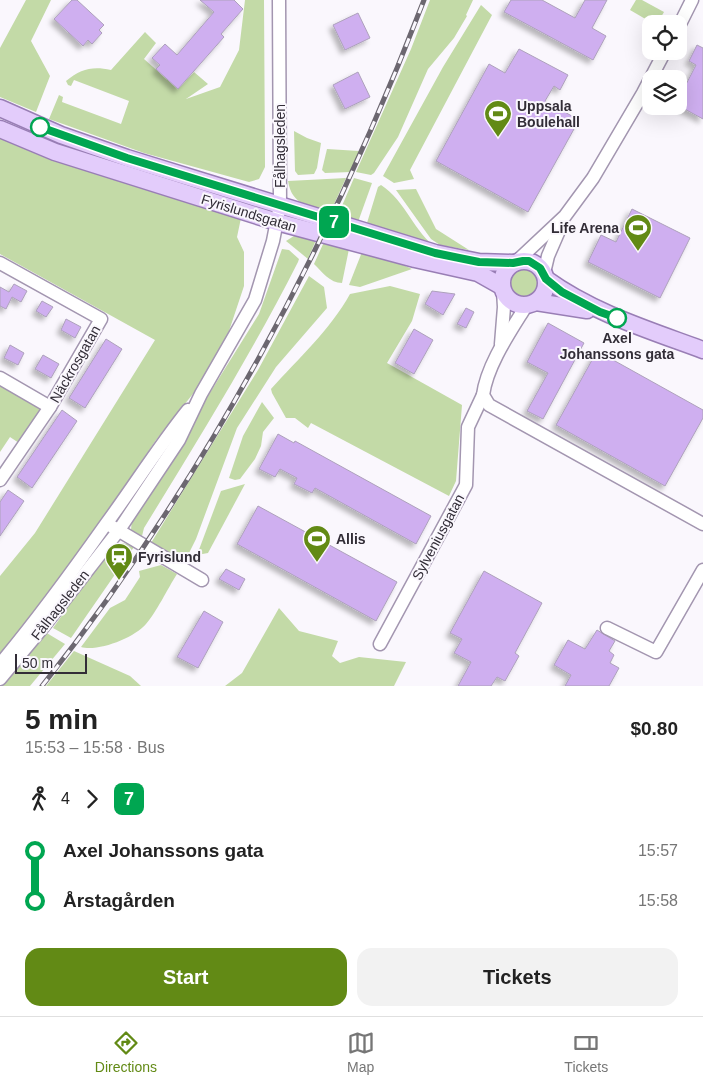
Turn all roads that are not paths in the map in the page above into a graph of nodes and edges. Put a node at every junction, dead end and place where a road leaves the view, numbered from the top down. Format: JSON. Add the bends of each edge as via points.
{"nodes":[{"id":1,"x":279,"y":0,"type":"edge"},
{"id":2,"x":692,"y":0,"type":"edge"},
{"id":3,"x":684,"y":15,"type":"edge"},
{"id":4,"x":660,"y":60,"type":"edge"},
{"id":5,"x":0,"y":108,"type":"edge"},
{"id":6,"x":0,"y":129,"type":"edge"},
{"id":7,"x":280,"y":205,"type":"junction"},
{"id":8,"x":565,"y":216,"type":"junction"},
{"id":9,"x":277,"y":222,"type":"junction"},
{"id":10,"x":515,"y":262,"type":"junction"},
{"id":11,"x":0,"y":263,"type":"edge"},
{"id":12,"x":545,"y":276,"type":"junction"},
{"id":13,"x":502,"y":289,"type":"junction"},
{"id":14,"x":531,"y":304,"type":"junction"},
{"id":15,"x":600,"y":312,"type":"junction"},
{"id":16,"x":703,"y":350,"type":"edge"},
{"id":17,"x":500,"y":351,"type":"junction"},
{"id":18,"x":0,"y":378,"type":"edge"},
{"id":19,"x":201,"y":394,"type":"junction"},
{"id":20,"x":483,"y":395,"type":"junction"},
{"id":21,"x":50,"y":407,"type":"junction"},
{"id":22,"x":0,"y":480,"type":"edge"},
{"id":23,"x":107,"y":523,"type":"junction"},
{"id":24,"x":703,"y":524,"type":"edge"},
{"id":25,"x":119,"y":530,"type":"junction"},
{"id":26,"x":703,"y":570,"type":"edge"},
{"id":27,"x":202,"y":580,"type":"dead end"},
{"id":28,"x":607,"y":628,"type":"dead end"},
{"id":29,"x":380,"y":644,"type":"dead end"},
{"id":30,"x":0,"y":664,"type":"edge"},
{"id":31,"x":0,"y":679,"type":"edge"}],
"edges":[{"from":1,"to":7,"type":"street","name":"Fålhagsleden"},
{"from":2,"to":3,"type":"street"},
{"from":4,"to":8,"type":"street","via":[[593,178]]},
{"from":5,"to":7,"type":"main road","name":"Fyrislundsgatan","via":[[71,139]]},
{"from":6,"to":9,"type":"main road","name":"Fyrislundsgatan","via":[[64,155]]},
{"from":7,"to":9,"type":"street","name":"Fålhagsleden"},
{"from":7,"to":10,"type":"main road","name":"Fyrislundsgatan","via":[[435,253],[479,262]]},
{"from":8,"to":10,"type":"street"},
{"from":8,"to":12,"type":"street","via":[[548,256]]},
{"from":9,"to":13,"type":"main road","name":"Fyrislundsgatan","via":[[478,273]]},
{"from":9,"to":19,"type":"street","name":"Fålhagsleden","via":[[255,300]]},
{"from":10,"to":12,"type":"main road","via":[[535,264]]},
{"from":10,"to":13,"type":"main road","via":[[503,273]]},
{"from":11,"to":21,"type":"street","name":"Näckrosgatan","via":[[101,319]]},
{"from":12,"to":14,"type":"main road","via":[[544,292]]},
{"from":12,"to":15,"type":"main road","via":[[562,292]]},
{"from":13,"to":14,"type":"main road","via":[[512,302]]},
{"from":13,"to":17,"type":"street","name":"Sylveniusgatan","via":[[504,307]]},
{"from":14,"to":15,"type":"main road"},
{"from":14,"to":17,"type":"street","name":"Sylveniusgatan","via":[[514,323]]},
{"from":15,"to":16,"type":"main road"},
{"from":17,"to":20,"type":"street","name":"Sylveniusgatan","via":[[484,381]]},
{"from":18,"to":21,"type":"street"},
{"from":19,"to":23,"type":"street","name":"Fålhagsleden","via":[[161,444]]},
{"from":19,"to":25,"type":"street","name":"Fålhagsleden","via":[[179,440]]},
{"from":20,"to":24,"type":"street","via":[[489,404]]},
{"from":20,"to":29,"type":"street","name":"Sylveniusgatan","via":[[468,427],[466,485]]},
{"from":21,"to":22,"type":"street","name":"Näckrosgatan"},
{"from":23,"to":25,"type":"street"},
{"from":23,"to":30,"type":"street","name":"Fålhagsleden","via":[[37,620]]},
{"from":25,"to":27,"type":"street"},
{"from":25,"to":31,"type":"street","name":"Fålhagsleden"},
{"from":26,"to":28,"type":"street","via":[[656,652]]}]}
